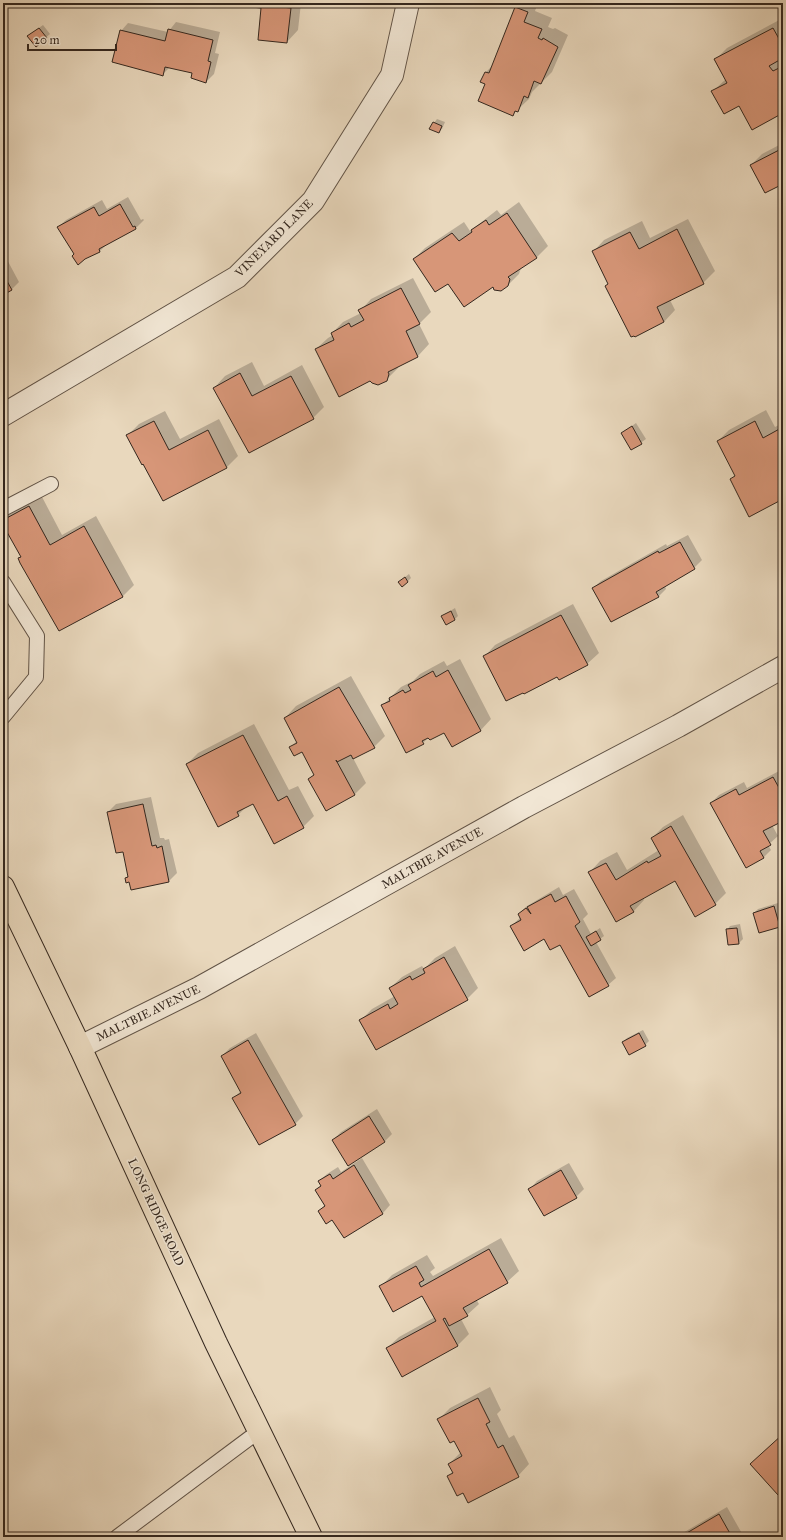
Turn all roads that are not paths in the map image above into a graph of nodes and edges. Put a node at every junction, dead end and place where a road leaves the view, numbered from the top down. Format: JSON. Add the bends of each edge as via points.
{"nodes":[{"id":1,"x":408,"y":3,"type":"edge"},
{"id":2,"x":3,"y":415,"type":"edge"},
{"id":3,"x":51,"y":484,"type":"dead end"},
{"id":4,"x":3,"y":509,"type":"edge"},
{"id":5,"x":3,"y":582,"type":"edge"},
{"id":6,"x":783,"y":667,"type":"edge"},
{"id":7,"x":3,"y":717,"type":"edge"},
{"id":8,"x":3,"y":887,"type":"edge"},
{"id":9,"x":80,"y":1047,"type":"junction"},
{"id":10,"x":259,"y":1431,"type":"junction"},
{"id":11,"x":117,"y":1537,"type":"edge"},
{"id":12,"x":311,"y":1537,"type":"edge"}],
"edges":[{"from":1,"to":2,"type":"street","name":"VINEYARD LANE","via":[[392,76],[313,201],[237,277]]},
{"from":3,"to":4,"type":"lane"},
{"from":5,"to":7,"type":"lane","via":[[37,636],[36,677]]},
{"from":6,"to":9,"type":"street","name":"MALTBIE AVENUE","via":[[524,807],[199,988]]},
{"from":8,"to":9,"type":"main road","name":"LONG RIDGE ROAD"},
{"from":9,"to":10,"type":"main road","name":"LONG RIDGE ROAD"},
{"from":10,"to":11,"type":"lane"},
{"from":10,"to":12,"type":"main road","name":"LONG RIDGE ROAD"}]}
